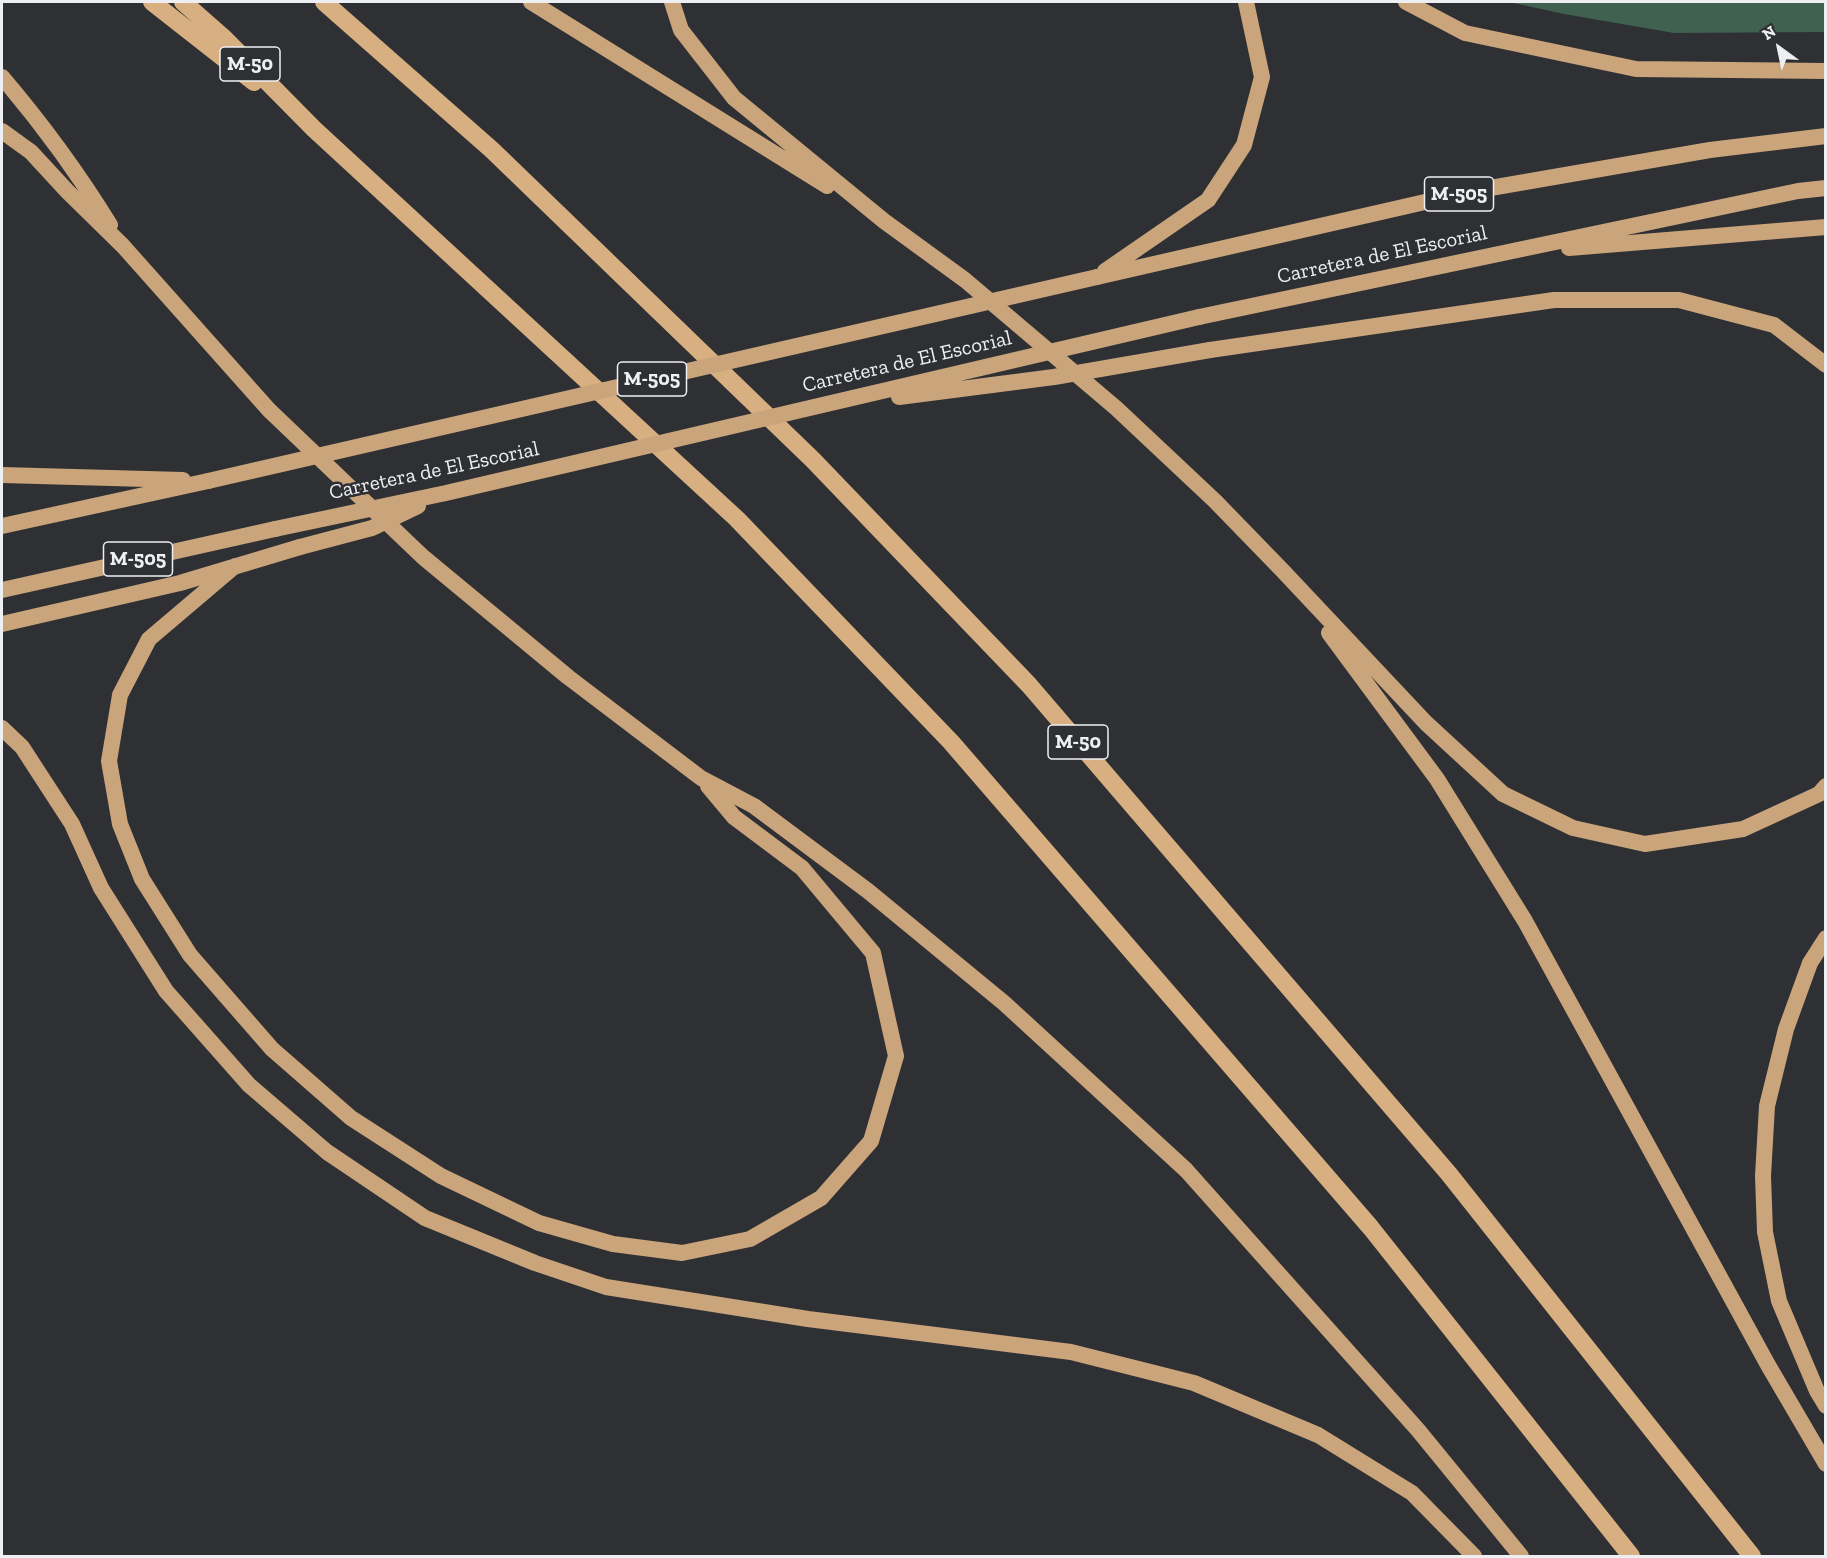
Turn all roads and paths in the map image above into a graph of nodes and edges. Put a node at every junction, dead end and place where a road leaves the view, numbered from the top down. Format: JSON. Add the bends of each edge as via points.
{"nodes":[{"id":1,"x":152,"y":2,"type":"edge"},
{"id":2,"x":183,"y":2,"type":"edge"},
{"id":3,"x":324,"y":2,"type":"edge"},
{"id":4,"x":531,"y":2,"type":"edge"},
{"id":5,"x":672,"y":2,"type":"edge"},
{"id":6,"x":1246,"y":2,"type":"edge"},
{"id":7,"x":1406,"y":2,"type":"edge"},
{"id":8,"x":1826,"y":71,"type":"edge"},
{"id":9,"x":2,"y":78,"type":"edge"},
{"id":10,"x":314,"y":129,"type":"junction"},
{"id":11,"x":2,"y":131,"type":"edge"},
{"id":12,"x":1826,"y":136,"type":"edge"},
{"id":13,"x":1826,"y":188,"type":"edge"},
{"id":14,"x":884,"y":221,"type":"junction"},
{"id":15,"x":1826,"y":227,"type":"edge"},
{"id":16,"x":123,"y":246,"type":"junction"},
{"id":17,"x":1500,"y":253,"type":"junction"},
{"id":18,"x":1097,"y":277,"type":"junction"},
{"id":19,"x":1826,"y":365,"type":"edge"},
{"id":20,"x":812,"y":408,"type":"junction"},
{"id":21,"x":2,"y":474,"type":"edge"},
{"id":22,"x":207,"y":481,"type":"junction"},
{"id":23,"x":446,"y":493,"type":"junction"},
{"id":24,"x":2,"y":526,"type":"edge"},
{"id":25,"x":235,"y":566,"type":"junction"},
{"id":26,"x":1282,"y":570,"type":"junction"},
{"id":27,"x":2,"y":590,"type":"edge"},
{"id":28,"x":2,"y":624,"type":"edge"},
{"id":29,"x":2,"y":728,"type":"edge"},
{"id":30,"x":701,"y":778,"type":"junction"},
{"id":31,"x":1826,"y":786,"type":"edge"},
{"id":32,"x":1826,"y":938,"type":"edge"},
{"id":33,"x":1826,"y":1406,"type":"edge"},
{"id":34,"x":1826,"y":1464,"type":"edge"},
{"id":35,"x":1474,"y":1557,"type":"edge"},
{"id":36,"x":1521,"y":1557,"type":"edge"},
{"id":37,"x":1631,"y":1557,"type":"edge"},
{"id":38,"x":1752,"y":1557,"type":"edge"}],
"edges":[{"from":1,"to":10,"type":"highway"},
{"from":2,"to":10,"type":"highway","number":"M-50"},
{"from":3,"to":38,"type":"highway","number":"M-50","via":[[492,150],[813,460],[1029,685],[1449,1174]]},
{"from":4,"to":14,"type":"highway"},
{"from":5,"to":14,"type":"highway","via":[[681,30],[734,98]]},
{"from":6,"to":18,"type":"highway","via":[[1262,77],[1244,145],[1208,200]]},
{"from":7,"to":8,"type":"highway","via":[[1465,33],[1636,69]]},
{"from":9,"to":16,"type":"highway","via":[[83,180]]},
{"from":10,"to":37,"type":"highway","number":"M-50","via":[[737,519],[951,742],[1371,1228]]},
{"from":11,"to":16,"type":"highway","via":[[31,152]]},
{"from":12,"to":18,"type":"highway","name":"Carretera de El Escorial","number":"M-505","via":[[1710,150],[1473,191]]},
{"from":13,"to":17,"type":"highway","name":"Carretera de El Escorial","number":"M-505"},
{"from":14,"to":26,"type":"highway","via":[[964,280],[1116,408]]},
{"from":15,"to":17,"type":"highway","number":"M-505"},
{"from":16,"to":30,"type":"highway","via":[[269,410],[423,557],[568,677]]},
{"from":17,"to":20,"type":"highway","name":"Carretera de El Escorial","number":"M-505","bridge":true,"via":[[1199,317]]},
{"from":18,"to":22,"type":"highway","name":"Carretera de El Escorial","number":"M-505","bridge":true},
{"from":19,"to":20,"type":"highway","bridge":true,"via":[[1774,325],[1679,300],[1554,300],[1054,377]]},
{"from":20,"to":23,"type":"highway","name":"Carretera de El Escorial","number":"M-505","bridge":true},
{"from":21,"to":22,"type":"highway"},
{"from":22,"to":24,"type":"highway","name":"Carretera de El Escorial","number":"M-505"},
{"from":23,"to":25,"type":"highway","bridge":true,"via":[[372,528]]},
{"from":23,"to":27,"type":"highway","name":"Carretera de El Escorial","number":"M-505","bridge":true},
{"from":25,"to":28,"type":"highway","via":[[180,583]]},
{"from":25,"to":30,"type":"highway","via":[[149,639],[120,695],[109,761],[120,824],[142,879],[190,955],[272,1049],[351,1118],[441,1176],[539,1223],[613,1244],[682,1253],[750,1239],[821,1198],[871,1141],[896,1056],[873,953],[802,868],[734,817]]},
{"from":26,"to":31,"type":"highway","via":[[1426,723],[1503,794],[1573,828],[1646,844],[1743,829],[1818,794]]},
{"from":26,"to":34,"type":"highway","via":[[1437,779],[1525,921]]},
{"from":29,"to":35,"type":"highway","via":[[22,747],[72,824],[101,888],[166,991],[249,1085],[327,1152],[425,1218],[606,1287],[808,1319],[1071,1352],[1194,1383],[1318,1435],[1412,1493]]},
{"from":30,"to":36,"type":"highway","via":[[754,806],[868,891],[1004,1003],[1186,1170],[1418,1430]]},
{"from":32,"to":33,"type":"highway","via":[[1810,963],[1786,1029],[1767,1106],[1763,1176],[1765,1232],[1779,1301]]}]}
